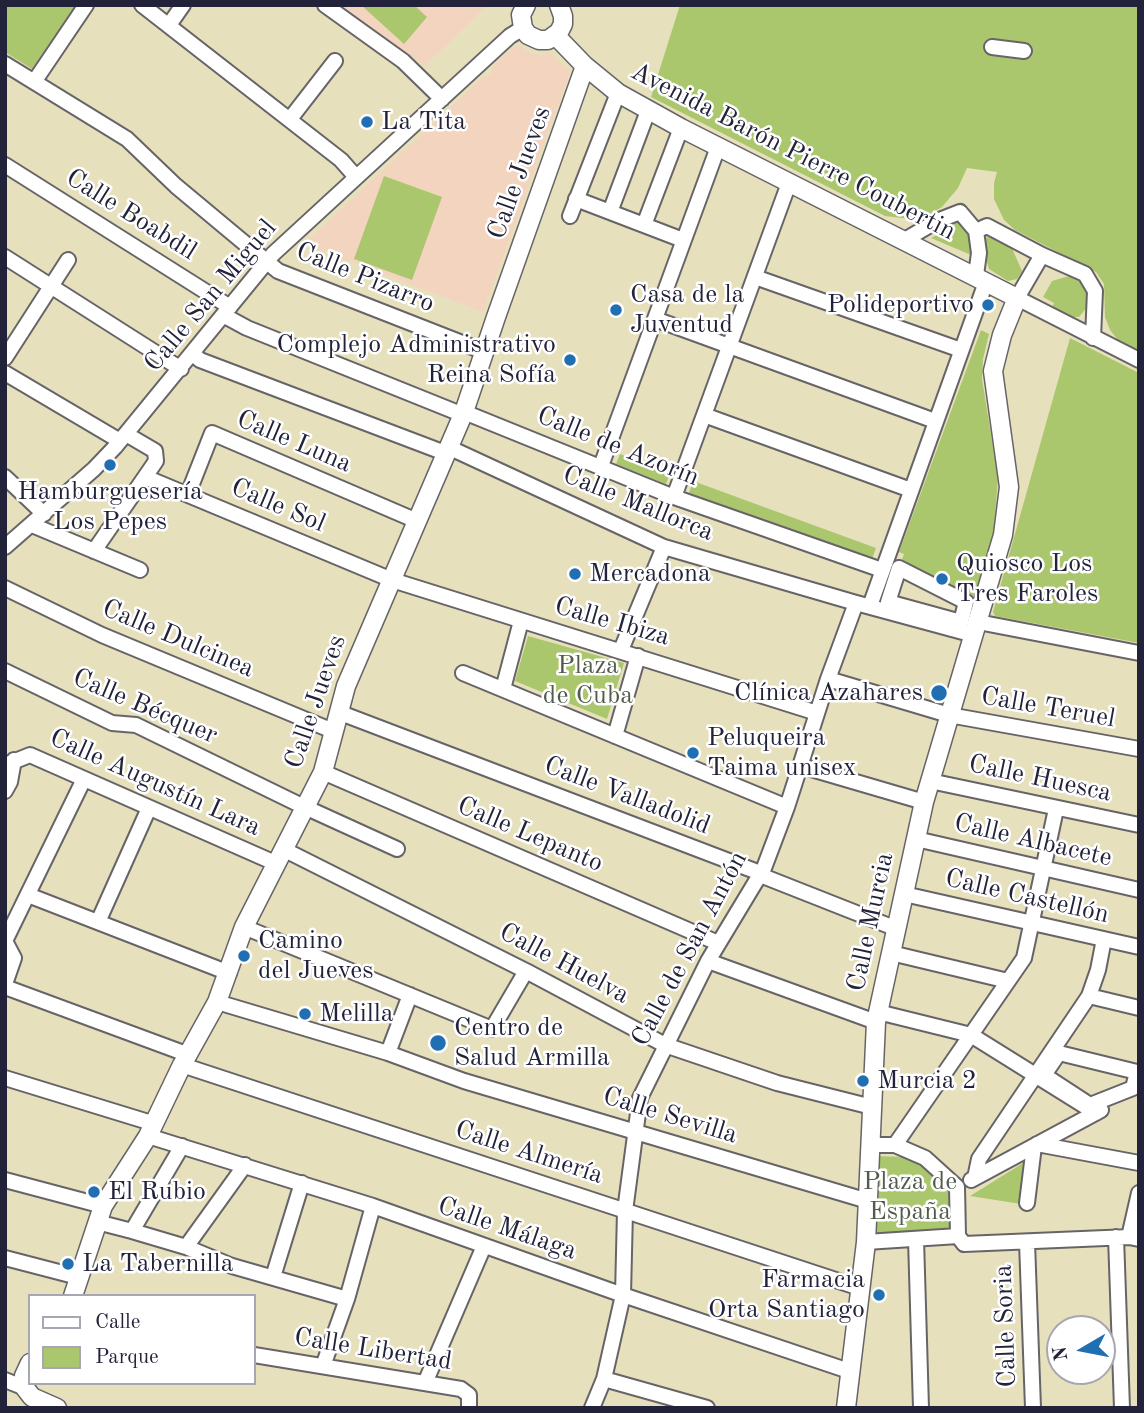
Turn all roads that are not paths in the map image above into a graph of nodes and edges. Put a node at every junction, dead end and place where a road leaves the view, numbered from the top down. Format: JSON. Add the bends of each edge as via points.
{"nodes":[{"id":1,"x":86,"y":5,"type":"edge"},
{"id":2,"x":142,"y":5,"type":"edge"},
{"id":3,"x":183,"y":5,"type":"edge"},
{"id":4,"x":325,"y":5,"type":"edge"},
{"id":5,"x":559,"y":5,"type":"edge"},
{"id":6,"x":523,"y":6,"type":"edge"},
{"id":7,"x":169,"y":25,"type":"junction"},
{"id":8,"x":523,"y":28,"type":"junction"},
{"id":9,"x":556,"y":36,"type":"junction"},
{"id":10,"x":992,"y":47,"type":"dead end"},
{"id":11,"x":1024,"y":51,"type":"dead end"},
{"id":12,"x":335,"y":61,"type":"dead end"},
{"id":13,"x":5,"y":64,"type":"edge"},
{"id":14,"x":585,"y":66,"type":"junction"},
{"id":15,"x":34,"y":82,"type":"junction"},
{"id":16,"x":618,"y":93,"type":"junction"},
{"id":17,"x":442,"y":99,"type":"junction"},
{"id":18,"x":648,"y":111,"type":"junction"},
{"id":19,"x":290,"y":119,"type":"junction"},
{"id":20,"x":681,"y":128,"type":"junction"},
{"id":21,"x":718,"y":146,"type":"junction"},
{"id":22,"x":5,"y":165,"type":"edge"},
{"id":23,"x":356,"y":177,"type":"junction"},
{"id":24,"x":789,"y":183,"type":"junction"},
{"id":25,"x":576,"y":199,"type":"junction"},
{"id":26,"x":610,"y":212,"type":"junction"},
{"id":27,"x":570,"y":216,"type":"dead end"},
{"id":28,"x":644,"y":225,"type":"junction"},
{"id":29,"x":976,"y":231,"type":"junction"},
{"id":30,"x":683,"y":240,"type":"junction"},
{"id":31,"x":903,"y":241,"type":"junction"},
{"id":32,"x":1042,"y":255,"type":"junction"},
{"id":33,"x":5,"y":257,"type":"edge"},
{"id":34,"x":68,"y":260,"type":"dead end"},
{"id":35,"x":267,"y":263,"type":"junction"},
{"id":36,"x":755,"y":276,"type":"junction"},
{"id":37,"x":981,"y":279,"type":"junction"},
{"id":38,"x":52,"y":286,"type":"junction"},
{"id":39,"x":1017,"y":298,"type":"junction"},
{"id":40,"x":227,"y":311,"type":"junction"},
{"id":41,"x":654,"y":319,"type":"junction"},
{"id":42,"x":1093,"y":338,"type":"junction"},
{"id":43,"x":729,"y":346,"type":"junction"},
{"id":44,"x":961,"y":350,"type":"junction"},
{"id":45,"x":485,"y":352,"type":"junction"},
{"id":46,"x":192,"y":353,"type":"junction"},
{"id":47,"x":5,"y":358,"type":"edge"},
{"id":48,"x":1139,"y":360,"type":"edge"},
{"id":49,"x":181,"y":369,"type":"junction"},
{"id":50,"x":6,"y":375,"type":"edge"},
{"id":51,"x":464,"y":412,"type":"junction"},
{"id":52,"x":704,"y":415,"type":"junction"},
{"id":53,"x":935,"y":421,"type":"junction"},
{"id":54,"x":123,"y":437,"type":"junction"},
{"id":55,"x":446,"y":450,"type":"junction"},
{"id":56,"x":601,"y":466,"type":"junction"},
{"id":57,"x":5,"y":477,"type":"edge"},
{"id":58,"x":145,"y":477,"type":"junction"},
{"id":59,"x":911,"y":490,"type":"junction"},
{"id":60,"x":188,"y":494,"type":"junction"},
{"id":61,"x":674,"y":497,"type":"junction"},
{"id":62,"x":44,"y":514,"type":"junction"},
{"id":63,"x":417,"y":521,"type":"junction"},
{"id":64,"x":32,"y":525,"type":"junction"},
{"id":65,"x":5,"y":547,"type":"edge"},
{"id":66,"x":664,"y":547,"type":"junction"},
{"id":67,"x":94,"y":551,"type":"junction"},
{"id":68,"x":140,"y":570,"type":"dead end"},
{"id":69,"x":882,"y":570,"type":"junction"},
{"id":70,"x":392,"y":580,"type":"junction"},
{"id":71,"x":5,"y":588,"type":"edge"},
{"id":72,"x":888,"y":602,"type":"joint"},
{"id":73,"x":863,"y":605,"type":"junction"},
{"id":74,"x":521,"y":621,"type":"junction"},
{"id":75,"x":976,"y":628,"type":"junction"},
{"id":76,"x":621,"y":650,"type":"junction"},
{"id":77,"x":1139,"y":653,"type":"edge"},
{"id":78,"x":639,"y":656,"type":"junction"},
{"id":79,"x":5,"y":671,"type":"edge"},
{"id":80,"x":463,"y":673,"type":"dead end"},
{"id":81,"x":828,"y":679,"type":"junction"},
{"id":82,"x":503,"y":689,"type":"junction"},
{"id":83,"x":338,"y":712,"type":"junction"},
{"id":84,"x":817,"y":713,"type":"junction"},
{"id":85,"x":949,"y":716,"type":"junction"},
{"id":86,"x":333,"y":731,"type":"junction"},
{"id":87,"x":614,"y":736,"type":"junction"},
{"id":88,"x":1139,"y":750,"type":"edge"},
{"id":89,"x":10,"y":763,"type":"edge"},
{"id":90,"x":801,"y":766,"type":"junction"},
{"id":91,"x":323,"y":772,"type":"junction"},
{"id":92,"x":84,"y":779,"type":"junction"},
{"id":93,"x":930,"y":781,"type":"junction"},
{"id":94,"x":5,"y":791,"type":"edge"},
{"id":95,"x":924,"y":802,"type":"junction"},
{"id":96,"x":304,"y":806,"type":"junction"},
{"id":97,"x":787,"y":807,"type":"junction"},
{"id":98,"x":149,"y":808,"type":"junction"},
{"id":99,"x":1056,"y":809,"type":"junction"},
{"id":100,"x":1139,"y":825,"type":"edge"},
{"id":101,"x":916,"y":839,"type":"junction"},
{"id":102,"x":397,"y":849,"type":"dead end"},
{"id":103,"x":279,"y":856,"type":"junction"},
{"id":104,"x":1043,"y":868,"type":"junction"},
{"id":105,"x":760,"y":875,"type":"junction"},
{"id":106,"x":1139,"y":890,"type":"edge"},
{"id":107,"x":904,"y":894,"type":"junction"},
{"id":108,"x":28,"y":895,"type":"junction"},
{"id":109,"x":98,"y":922,"type":"junction"},
{"id":110,"x":1032,"y":923,"type":"junction"},
{"id":111,"x":244,"y":927,"type":"junction"},
{"id":112,"x":897,"y":929,"type":"junction"},
{"id":113,"x":1104,"y":939,"type":"junction"},
{"id":114,"x":5,"y":941,"type":"edge"},
{"id":115,"x":718,"y":943,"type":"junction"},
{"id":116,"x":1139,"y":947,"type":"edge"},
{"id":117,"x":891,"y":953,"type":"junction"},
{"id":118,"x":708,"y":961,"type":"junction"},
{"id":119,"x":526,"y":971,"type":"junction"},
{"id":120,"x":229,"y":973,"type":"junction"},
{"id":121,"x":1008,"y":981,"type":"junction"},
{"id":122,"x":5,"y":986,"type":"edge"},
{"id":123,"x":411,"y":995,"type":"junction"},
{"id":124,"x":1089,"y":996,"type":"junction"},
{"id":125,"x":217,"y":1002,"type":"junction"},
{"id":126,"x":1139,"y":1008,"type":"edge"},
{"id":127,"x":877,"y":1017,"type":"junction"},
{"id":128,"x":971,"y":1035,"type":"junction"},
{"id":129,"x":665,"y":1045,"type":"junction"},
{"id":130,"x":1053,"y":1047,"type":"junction"},
{"id":131,"x":388,"y":1053,"type":"junction"},
{"id":132,"x":186,"y":1060,"type":"junction"},
{"id":133,"x":1138,"y":1069,"type":"edge"},
{"id":134,"x":1034,"y":1075,"type":"junction"},
{"id":135,"x":5,"y":1078,"type":"edge"},
{"id":136,"x":1139,"y":1093,"type":"edge"},
{"id":137,"x":872,"y":1107,"type":"junction"},
{"id":138,"x":1096,"y":1113,"type":"junction"},
{"id":139,"x":1067,"y":1128,"type":"junction"},
{"id":140,"x":152,"y":1130,"type":"junction"},
{"id":141,"x":634,"y":1131,"type":"junction"},
{"id":142,"x":871,"y":1145,"type":"junction"},
{"id":143,"x":895,"y":1145,"type":"junction"},
{"id":144,"x":1036,"y":1145,"type":"junction"},
{"id":145,"x":182,"y":1146,"type":"junction"},
{"id":146,"x":1069,"y":1150,"type":"junction"},
{"id":147,"x":1139,"y":1163,"type":"edge"},
{"id":148,"x":245,"y":1165,"type":"junction"},
{"id":149,"x":975,"y":1178,"type":"junction"},
{"id":150,"x":5,"y":1180,"type":"edge"},
{"id":151,"x":302,"y":1182,"type":"junction"},
{"id":152,"x":957,"y":1187,"type":"junction"},
{"id":153,"x":1139,"y":1193,"type":"edge"},
{"id":154,"x":868,"y":1201,"type":"junction"},
{"id":155,"x":1027,"y":1203,"type":"dead end"},
{"id":156,"x":373,"y":1206,"type":"junction"},
{"id":157,"x":625,"y":1211,"type":"junction"},
{"id":158,"x":100,"y":1214,"type":"junction"},
{"id":159,"x":132,"y":1231,"type":"junction"},
{"id":160,"x":958,"y":1236,"type":"junction"},
{"id":161,"x":1128,"y":1238,"type":"edge"},
{"id":162,"x":916,"y":1239,"type":"junction"},
{"id":163,"x":866,"y":1242,"type":"junction"},
{"id":164,"x":1027,"y":1242,"type":"junction"},
{"id":165,"x":484,"y":1246,"type":"junction"},
{"id":166,"x":186,"y":1247,"type":"junction"},
{"id":167,"x":5,"y":1258,"type":"edge"},
{"id":168,"x":78,"y":1277,"type":"junction"},
{"id":169,"x":273,"y":1277,"type":"junction"},
{"id":170,"x":860,"y":1288,"type":"junction"},
{"id":171,"x":73,"y":1294,"type":"edge"},
{"id":172,"x":623,"y":1295,"type":"junction"},
{"id":173,"x":346,"y":1299,"type":"junction"},
{"id":174,"x":256,"y":1355,"type":"edge"},
{"id":175,"x":323,"y":1366,"type":"junction"},
{"id":176,"x":28,"y":1367,"type":"edge"},
{"id":177,"x":849,"y":1371,"type":"junction"},
{"id":178,"x":604,"y":1379,"type":"junction"},
{"id":179,"x":12,"y":1381,"type":"edge"},
{"id":180,"x":425,"y":1383,"type":"junction"},
{"id":181,"x":58,"y":1408,"type":"edge"},
{"id":182,"x":469,"y":1408,"type":"edge"},
{"id":183,"x":592,"y":1408,"type":"edge"},
{"id":184,"x":706,"y":1408,"type":"edge"},
{"id":185,"x":846,"y":1408,"type":"edge"},
{"id":186,"x":921,"y":1408,"type":"edge"},
{"id":187,"x":1033,"y":1408,"type":"edge"},
{"id":188,"x":1122,"y":1408,"type":"edge"}],
"edges":[{"from":1,"to":15,"type":"street"},
{"from":2,"to":7,"type":"street"},
{"from":3,"to":7,"type":"street"},
{"from":4,"to":17,"type":"street","via":[[403,61]]},
{"from":5,"to":9,"type":"main road","via":[[563,24]]},
{"from":6,"to":8,"type":"main road"},
{"from":7,"to":19,"type":"street"},
{"from":8,"to":9,"type":"main road","via":[[539,40]]},
{"from":8,"to":17,"type":"street","name":"Calle San Miguel"},
{"from":9,"to":14,"type":"main road","name":"Avenida Barón Pierre Coubertin"},
{"from":10,"to":11,"type":"street"},
{"from":12,"to":19,"type":"street"},
{"from":13,"to":15,"type":"street","name":"Calle Pizarro"},
{"from":14,"to":16,"type":"main road","name":"Avenida Barón Pierre Coubertin"},
{"from":14,"to":45,"type":"main road","name":"Calle Jueves"},
{"from":15,"to":35,"type":"street","name":"Calle Pizarro","via":[[127,139]]},
{"from":16,"to":18,"type":"main road","name":"Avenida Barón Pierre Coubertin"},
{"from":16,"to":25,"type":"street"},
{"from":17,"to":23,"type":"street","name":"Calle San Miguel"},
{"from":18,"to":20,"type":"main road","name":"Avenida Barón Pierre Coubertin"},
{"from":18,"to":26,"type":"street"},
{"from":19,"to":23,"type":"street"},
{"from":20,"to":21,"type":"main road","name":"Avenida Barón Pierre Coubertin"},
{"from":20,"to":28,"type":"street"},
{"from":21,"to":24,"type":"main road","name":"Avenida Barón Pierre Coubertin"},
{"from":21,"to":30,"type":"street"},
{"from":22,"to":40,"type":"street","name":"Calle Boabdil"},
{"from":23,"to":35,"type":"street","name":"Calle San Miguel"},
{"from":24,"to":31,"type":"main road","name":"Avenida Barón Pierre Coubertin"},
{"from":24,"to":36,"type":"street"},
{"from":25,"to":26,"type":"street"},
{"from":25,"to":27,"type":"street"},
{"from":26,"to":28,"type":"street"},
{"from":28,"to":30,"type":"street"},
{"from":29,"to":31,"type":"street","via":[[960,212]]},
{"from":29,"to":32,"type":"street","via":[[987,226]]},
{"from":29,"to":37,"type":"street","name":"Calle de San Antón"},
{"from":30,"to":41,"type":"street"},
{"from":31,"to":37,"type":"main road","name":"Avenida Barón Pierre Coubertin"},
{"from":32,"to":39,"type":"street"},
{"from":32,"to":42,"type":"street","via":[[1085,274],[1095,291]]},
{"from":33,"to":38,"type":"street"},
{"from":34,"to":38,"type":"street"},
{"from":35,"to":40,"type":"street","name":"Calle San Miguel"},
{"from":35,"to":45,"type":"street","name":"Calle Pizarro"},
{"from":36,"to":43,"type":"street"},
{"from":36,"to":44,"type":"street"},
{"from":37,"to":39,"type":"main road","name":"Avenida Barón Pierre Coubertin"},
{"from":37,"to":44,"type":"street","name":"Calle de San Antón"},
{"from":38,"to":47,"type":"street"},
{"from":38,"to":49,"type":"street"},
{"from":39,"to":42,"type":"street"},
{"from":39,"to":75,"type":"main road","name":"Calle Murcia","via":[[993,371],[1007,462],[1007,511]]},
{"from":40,"to":46,"type":"street","name":"Calle San Miguel"},
{"from":40,"to":51,"type":"street","name":"Calle de Azorín","via":[[247,328]]},
{"from":41,"to":43,"type":"street"},
{"from":41,"to":56,"type":"street"},
{"from":42,"to":48,"type":"street"},
{"from":43,"to":52,"type":"street"},
{"from":43,"to":53,"type":"street"},
{"from":44,"to":53,"type":"street","name":"Calle de San Antón"},
{"from":45,"to":51,"type":"main road","name":"Calle Jueves"},
{"from":46,"to":49,"type":"street","name":"Calle San Miguel"},
{"from":46,"to":55,"type":"street","name":"Calle Mallorca","via":[[200,360]]},
{"from":49,"to":54,"type":"street","name":"Calle San Miguel"},
{"from":50,"to":54,"type":"street"},
{"from":51,"to":55,"type":"main road","name":"Calle Jueves"},
{"from":51,"to":56,"type":"street","name":"Calle de Azorín"},
{"from":52,"to":59,"type":"street"},
{"from":52,"to":61,"type":"street"},
{"from":53,"to":59,"type":"street","name":"Calle de San Antón"},
{"from":54,"to":58,"type":"street","via":[[155,452],[156,461]]},
{"from":54,"to":62,"type":"street","name":"Calle San Miguel"},
{"from":55,"to":63,"type":"main road","name":"Calle Jueves"},
{"from":55,"to":66,"type":"street","name":"Calle Mallorca"},
{"from":56,"to":61,"type":"street","name":"Calle de Azorín"},
{"from":57,"to":62,"type":"street"},
{"from":58,"to":60,"type":"street","name":"Calle Sol"},
{"from":58,"to":67,"type":"street"},
{"from":59,"to":69,"type":"street","name":"Calle de San Antón"},
{"from":60,"to":63,"type":"street","name":"Calle Luna","via":[[212,433]]},
{"from":60,"to":70,"type":"street","name":"Calle Sol"},
{"from":61,"to":69,"type":"street","name":"Calle de Azorín"},
{"from":62,"to":64,"type":"street","name":"Calle San Miguel"},
{"from":63,"to":70,"type":"main road","name":"Calle Jueves"},
{"from":64,"to":65,"type":"street","name":"Calle San Miguel"},
{"from":64,"to":67,"type":"street"},
{"from":66,"to":73,"type":"street","name":"Calle Mallorca"},
{"from":66,"to":76,"type":"street"},
{"from":67,"to":68,"type":"street"},
{"from":69,"to":73,"type":"street","name":"Calle de San Antón"},
{"from":70,"to":74,"type":"street","name":"Calle Ibiza"},
{"from":70,"to":83,"type":"main road","name":"Calle Jueves"},
{"from":71,"to":86,"type":"street","name":"Calle Dulcinea","via":[[102,635]]},
{"from":72,"to":72,"type":"street","via":[[899,568],[966,602],[961,622]]},
{"from":73,"to":75,"type":"street","name":"Calle Mallorca"},
{"from":73,"to":81,"type":"street","name":"Calle de San Antón"},
{"from":74,"to":76,"type":"street","name":"Calle Ibiza"},
{"from":74,"to":82,"type":"street"},
{"from":75,"to":77,"type":"street","name":"Calle Mallorca"},
{"from":75,"to":85,"type":"main road","name":"Calle Murcia"},
{"from":76,"to":78,"type":"street","name":"Calle Ibiza"},
{"from":78,"to":84,"type":"street","name":"Calle Ibiza"},
{"from":78,"to":87,"type":"street"},
{"from":79,"to":96,"type":"street","name":"Calle Bécquer","via":[[112,723],[136,724]]},
{"from":80,"to":82,"type":"street"},
{"from":81,"to":84,"type":"street","name":"Calle de San Antón"},
{"from":81,"to":85,"type":"street","name":"Calle Teruel"},
{"from":82,"to":87,"type":"street"},
{"from":83,"to":86,"type":"main road","name":"Calle Jueves"},
{"from":83,"to":105,"type":"street","name":"Calle Valladolid"},
{"from":84,"to":90,"type":"street","name":"Calle de San Antón"},
{"from":85,"to":88,"type":"street","name":"Calle Teruel"},
{"from":85,"to":93,"type":"main road","name":"Calle Murcia"},
{"from":86,"to":91,"type":"main road","name":"Calle Jueves"},
{"from":87,"to":97,"type":"street"},
{"from":89,"to":92,"type":"street","name":"Calle Augustín Lara","via":[[30,755]]},
{"from":89,"to":94,"type":"street"},
{"from":90,"to":95,"type":"street"},
{"from":90,"to":97,"type":"street","name":"Calle de San Antón"},
{"from":91,"to":96,"type":"main road","name":"Calle Jueves"},
{"from":91,"to":115,"type":"street","name":"Calle Lepanto"},
{"from":92,"to":98,"type":"street","name":"Calle Augustín Lara"},
{"from":92,"to":108,"type":"street"},
{"from":93,"to":95,"type":"main road","name":"Calle Murcia"},
{"from":93,"to":99,"type":"street","name":"Calle Huesca"},
{"from":95,"to":101,"type":"main road","name":"Calle Murcia"},
{"from":96,"to":102,"type":"street","name":"Calle Bécquer"},
{"from":96,"to":103,"type":"main road","name":"Calle Jueves"},
{"from":97,"to":105,"type":"street","name":"Calle de San Antón"},
{"from":98,"to":103,"type":"street","name":"Calle Augustín Lara"},
{"from":98,"to":109,"type":"street"},
{"from":99,"to":100,"type":"street","name":"Calle Huesca"},
{"from":99,"to":104,"type":"street"},
{"from":101,"to":104,"type":"street","name":"Calle Albacete"},
{"from":101,"to":107,"type":"main road","name":"Calle Murcia"},
{"from":103,"to":111,"type":"main road","name":"Calle Jueves"},
{"from":103,"to":119,"type":"street","name":"Calle Huelva"},
{"from":104,"to":106,"type":"street","name":"Calle Albacete"},
{"from":104,"to":110,"type":"street"},
{"from":105,"to":112,"type":"street","name":"Calle Valladolid"},
{"from":105,"to":115,"type":"street","name":"Calle de San Antón"},
{"from":107,"to":110,"type":"street","name":"Calle Castellón"},
{"from":107,"to":112,"type":"main road","name":"Calle Murcia"},
{"from":108,"to":109,"type":"street"},
{"from":108,"to":114,"type":"street"},
{"from":109,"to":120,"type":"street"},
{"from":110,"to":113,"type":"street","name":"Calle Castellón"},
{"from":110,"to":121,"type":"street","via":[[1024,958]]},
{"from":111,"to":120,"type":"main road","name":"Calle Jueves"},
{"from":111,"to":123,"type":"street"},
{"from":112,"to":117,"type":"main road","name":"Calle Murcia"},
{"from":113,"to":116,"type":"street","name":"Calle Castellón"},
{"from":113,"to":124,"type":"street"},
{"from":114,"to":122,"type":"street","via":[[14,958]]},
{"from":115,"to":118,"type":"street","name":"Calle de San Antón"},
{"from":117,"to":121,"type":"street"},
{"from":117,"to":127,"type":"main road","name":"Calle Murcia"},
{"from":118,"to":127,"type":"street"},
{"from":118,"to":129,"type":"street","name":"Calle de San Antón"},
{"from":119,"to":123,"type":"street","via":[[492,1029]]},
{"from":119,"to":129,"type":"street","name":"Calle Huelva"},
{"from":120,"to":125,"type":"main road","name":"Calle Jueves"},
{"from":121,"to":128,"type":"street"},
{"from":122,"to":132,"type":"street","name":"Calle Almería"},
{"from":123,"to":131,"type":"street"},
{"from":124,"to":126,"type":"street"},
{"from":124,"to":130,"type":"street"},
{"from":125,"to":131,"type":"street","name":"Calle Sevilla"},
{"from":125,"to":132,"type":"main road","name":"Calle Jueves"},
{"from":127,"to":128,"type":"street"},
{"from":127,"to":137,"type":"main road","name":"Calle Murcia"},
{"from":128,"to":134,"type":"street"},
{"from":128,"to":143,"type":"street"},
{"from":129,"to":137,"type":"street","name":"Calle Huelva","via":[[777,1083]]},
{"from":129,"to":141,"type":"street","name":"Calle de San Antón","via":[[640,1098]]},
{"from":130,"to":133,"type":"street"},
{"from":130,"to":134,"type":"street"},
{"from":131,"to":141,"type":"street","name":"Calle Sevilla","via":[[464,1081]]},
{"from":132,"to":140,"type":"main road","name":"Calle Jueves"},
{"from":132,"to":157,"type":"street","name":"Calle Almería"},
{"from":133,"to":133,"type":"street","via":[[1059,1053],[1044,1075],[1090,1105],[1133,1088]]},
{"from":134,"to":138,"type":"street"},
{"from":134,"to":149,"type":"street","via":[[979,1159]]},
{"from":135,"to":140,"type":"street","name":"Calle Málaga"},
{"from":136,"to":138,"type":"street"},
{"from":137,"to":142,"type":"main road","name":"Calle Murcia"},
{"from":138,"to":139,"type":"street"},
{"from":139,"to":144,"type":"street"},
{"from":139,"to":146,"type":"street"},
{"from":140,"to":145,"type":"street","name":"Calle Málaga"},
{"from":140,"to":158,"type":"main road","name":"Calle Jueves"},
{"from":141,"to":154,"type":"street","name":"Calle Sevilla"},
{"from":141,"to":157,"type":"street","name":"Calle de San Antón"},
{"from":142,"to":143,"type":"street"},
{"from":142,"to":154,"type":"main road","name":"Calle Murcia"},
{"from":143,"to":152,"type":"street","via":[[925,1158]]},
{"from":144,"to":146,"type":"street"},
{"from":144,"to":149,"type":"street"},
{"from":144,"to":155,"type":"street"},
{"from":145,"to":148,"type":"street","name":"Calle Málaga"},
{"from":145,"to":159,"type":"street"},
{"from":146,"to":147,"type":"street"},
{"from":148,"to":151,"type":"street","name":"Calle Málaga"},
{"from":148,"to":166,"type":"street"},
{"from":149,"to":152,"type":"street"},
{"from":150,"to":158,"type":"street"},
{"from":151,"to":156,"type":"street","name":"Calle Málaga"},
{"from":151,"to":169,"type":"street"},
{"from":152,"to":160,"type":"street"},
{"from":153,"to":161,"type":"street"},
{"from":154,"to":163,"type":"main road","name":"Calle Murcia"},
{"from":156,"to":165,"type":"street","name":"Calle Málaga"},
{"from":156,"to":173,"type":"street"},
{"from":157,"to":170,"type":"street","name":"Calle Almería"},
{"from":157,"to":172,"type":"street","name":"Calle de San Antón"},
{"from":158,"to":159,"type":"street"},
{"from":158,"to":168,"type":"main road","name":"Calle Jueves"},
{"from":159,"to":166,"type":"street"},
{"from":160,"to":162,"type":"street"},
{"from":160,"to":164,"type":"street","via":[[964,1244]]},
{"from":161,"to":164,"type":"street"},
{"from":161,"to":188,"type":"street"},
{"from":162,"to":163,"type":"street"},
{"from":162,"to":186,"type":"street"},
{"from":163,"to":170,"type":"main road","name":"Calle Murcia"},
{"from":164,"to":187,"type":"street","name":"Calle Soria"},
{"from":165,"to":172,"type":"street","name":"Calle Málaga"},
{"from":165,"to":180,"type":"street"},
{"from":166,"to":169,"type":"street"},
{"from":167,"to":168,"type":"street"},
{"from":168,"to":171,"type":"main road","name":"Calle Jueves"},
{"from":169,"to":173,"type":"street"},
{"from":170,"to":177,"type":"main road","name":"Calle Murcia"},
{"from":172,"to":177,"type":"street","name":"Calle Málaga"},
{"from":172,"to":178,"type":"street","name":"Calle de San Antón"},
{"from":173,"to":175,"type":"street"},
{"from":174,"to":175,"type":"street","name":"Calle Libertad"},
{"from":175,"to":180,"type":"street","name":"Calle Libertad"},
{"from":176,"to":179,"type":"main road","via":[[24,1376]]},
{"from":177,"to":185,"type":"main road","name":"Calle Murcia"},
{"from":178,"to":183,"type":"street","name":"Calle de San Antón"},
{"from":178,"to":184,"type":"street"},
{"from":179,"to":181,"type":"main road","via":[[32,1397]]},
{"from":180,"to":182,"type":"street","name":"Calle Libertad","via":[[461,1389],[470,1395]]}]}
